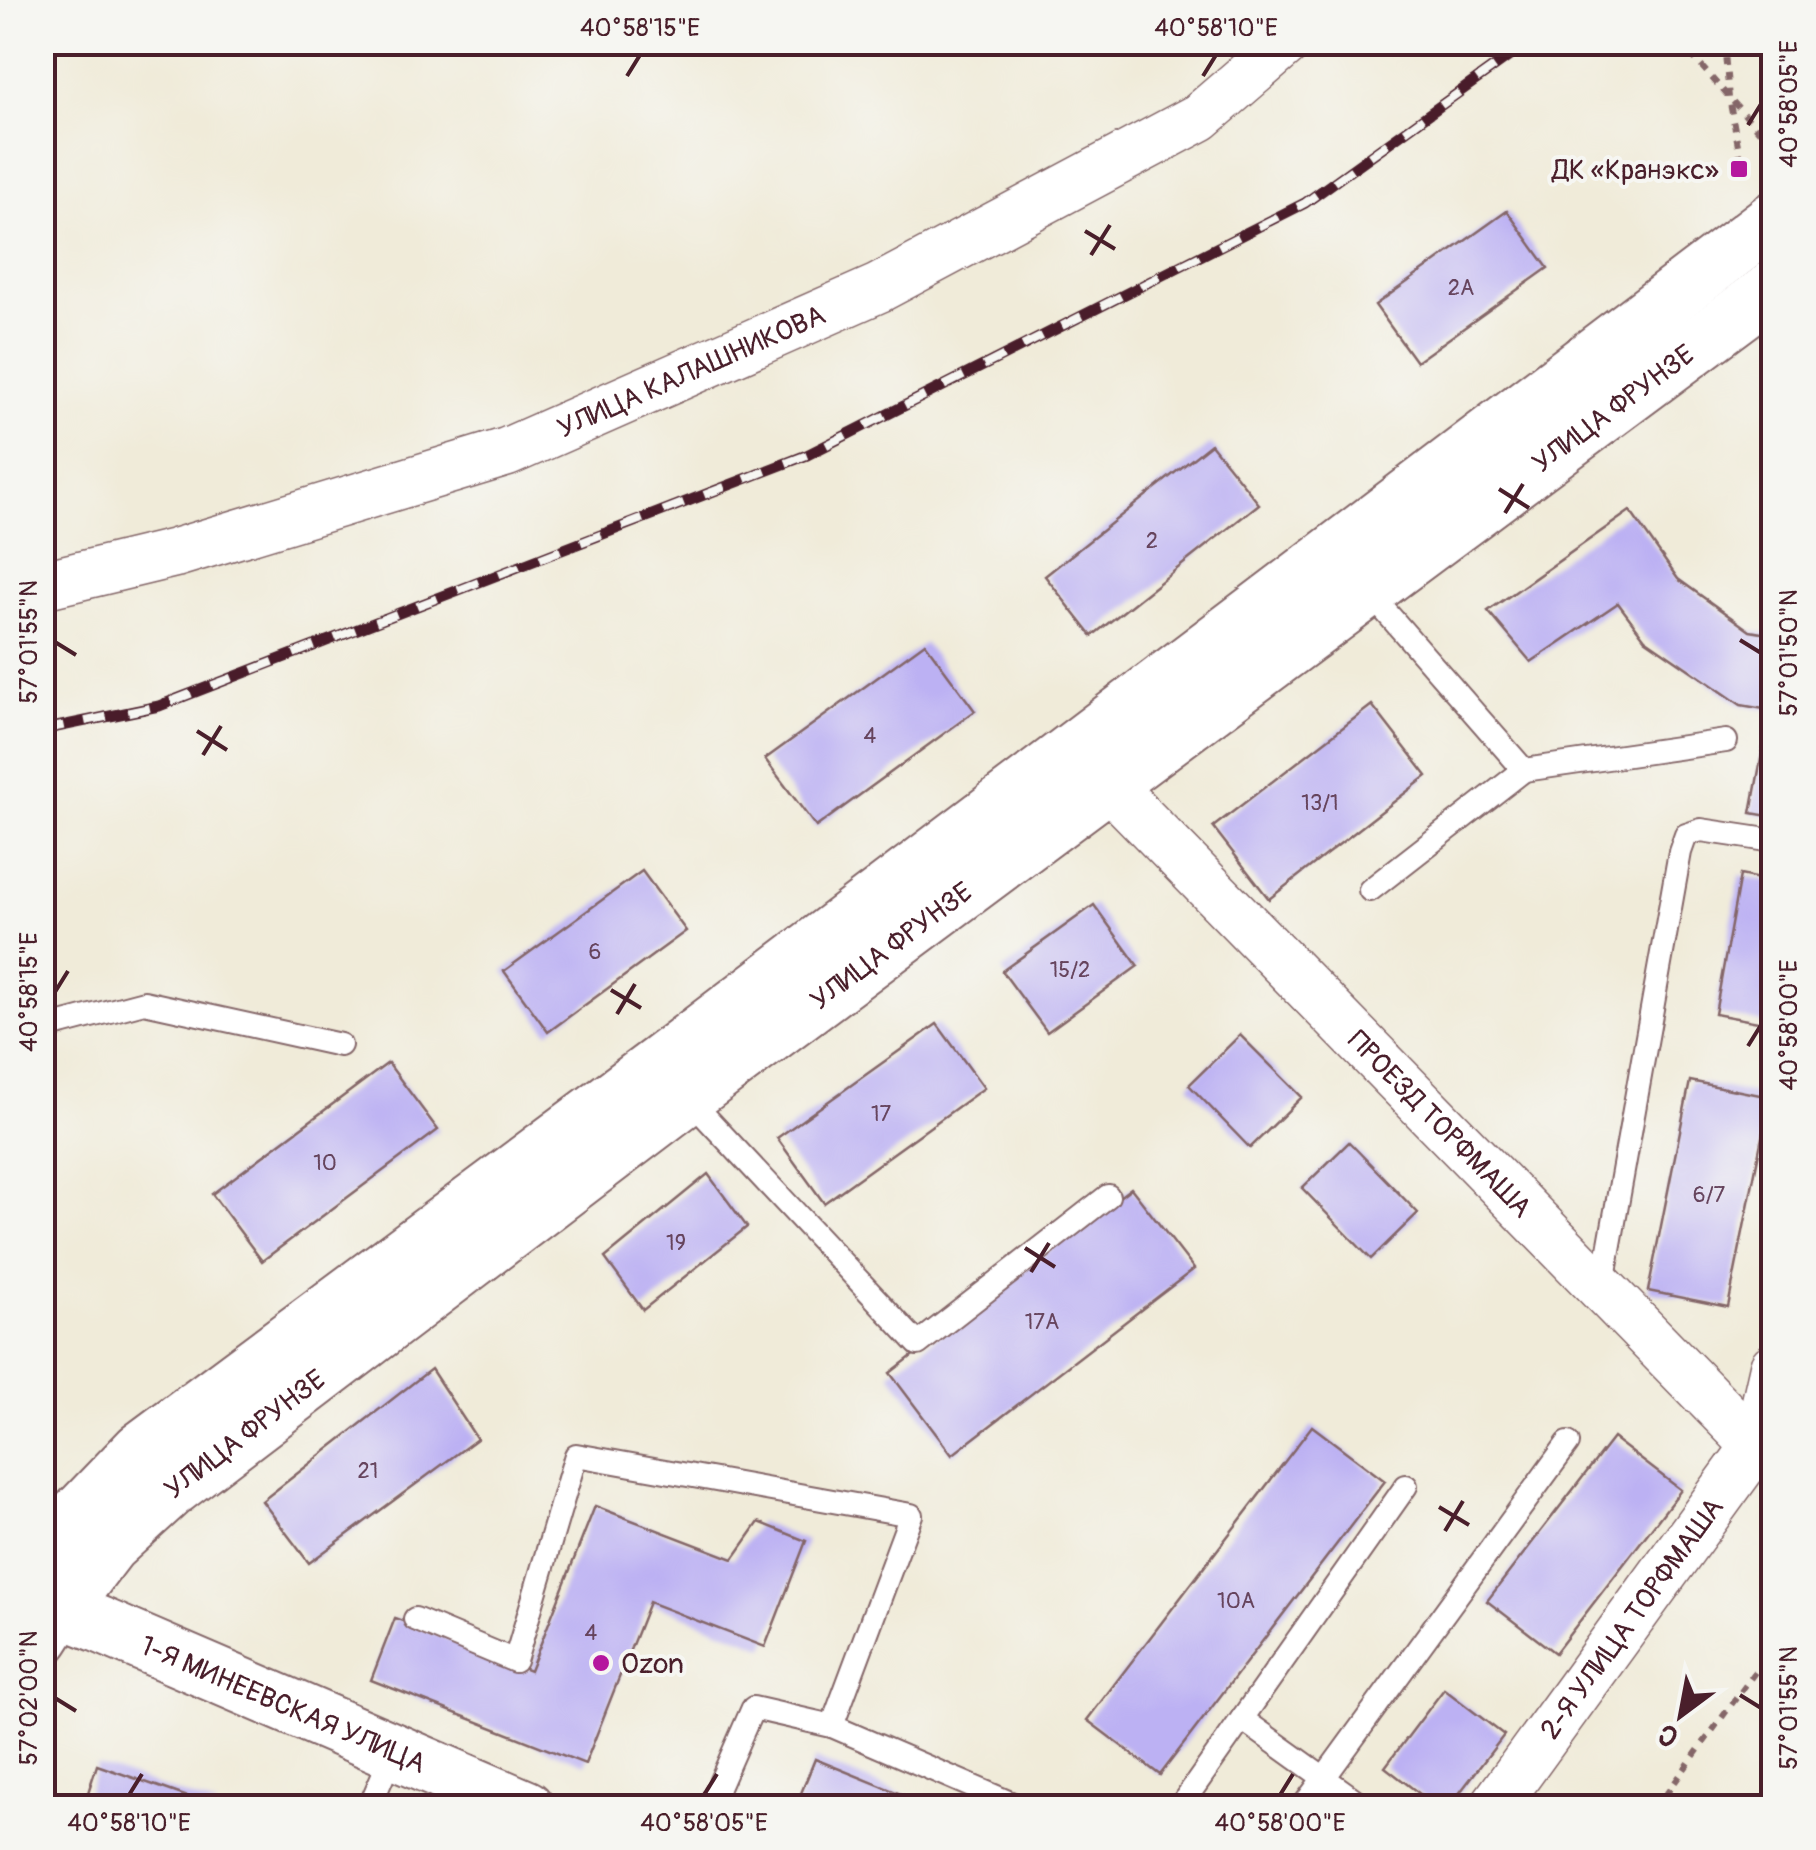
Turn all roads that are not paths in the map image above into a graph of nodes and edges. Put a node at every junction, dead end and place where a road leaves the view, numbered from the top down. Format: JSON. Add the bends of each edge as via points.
{"nodes":[{"id":1,"x":1287,"y":42,"type":"edge"},
{"id":2,"x":1774,"y":219,"type":"edge"},
{"id":3,"x":1774,"y":288,"type":"edge"},
{"id":4,"x":1351,"y":570,"type":"junction"},
{"id":5,"x":42,"y":585,"type":"edge"},
{"id":6,"x":1726,"y":741,"type":"dead end"},
{"id":7,"x":1093,"y":764,"type":"junction"},
{"id":8,"x":1524,"y":770,"type":"junction"},
{"id":9,"x":1774,"y":842,"type":"edge"},
{"id":10,"x":1370,"y":890,"type":"dead end"},
{"id":11,"x":42,"y":1029,"type":"edge"},
{"id":12,"x":340,"y":1046,"type":"dead end"},
{"id":13,"x":686,"y":1097,"type":"junction"},
{"id":14,"x":1108,"y":1196,"type":"dead end"},
{"id":15,"x":1602,"y":1289,"type":"junction"},
{"id":16,"x":1774,"y":1367,"type":"edge"},
{"id":17,"x":1568,"y":1443,"type":"dead end"},
{"id":18,"x":1765,"y":1454,"type":"edge"},
{"id":19,"x":1406,"y":1486,"type":"dead end"},
{"id":20,"x":42,"y":1552,"type":"edge"},
{"id":21,"x":48,"y":1617,"type":"edge"},
{"id":22,"x":414,"y":1619,"type":"dead end"},
{"id":23,"x":1242,"y":1718,"type":"junction"},
{"id":24,"x":832,"y":1726,"type":"junction"},
{"id":25,"x":394,"y":1752,"type":"junction"},
{"id":26,"x":1325,"y":1776,"type":"junction"},
{"id":27,"x":369,"y":1808,"type":"edge"},
{"id":28,"x":526,"y":1808,"type":"edge"},
{"id":29,"x":709,"y":1808,"type":"edge"},
{"id":30,"x":1022,"y":1808,"type":"edge"},
{"id":31,"x":1180,"y":1808,"type":"edge"},
{"id":32,"x":1302,"y":1808,"type":"edge"},
{"id":33,"x":1366,"y":1808,"type":"edge"},
{"id":34,"x":1494,"y":1808,"type":"edge"}],
"edges":[{"from":1,"to":5,"type":"street","name":"УЛИЦА КАЛАШНИКОВА","via":[[1200,117],[879,288],[507,452],[175,553]]},
{"from":2,"to":4,"type":"main road","name":"УЛИЦА ФРУНЗЕ"},
{"from":3,"to":4,"type":"main road","name":"УЛИЦА ФРУНЗЕ"},
{"from":4,"to":7,"type":"main road","name":"УЛИЦА ФРУНЗЕ"},
{"from":4,"to":8,"type":"lane"},
{"from":6,"to":8,"type":"lane"},
{"from":7,"to":13,"type":"main road","name":"УЛИЦА ФРУНЗЕ"},
{"from":7,"to":15,"type":"street","name":"ПРОЕЗД ТОРФМАША"},
{"from":7,"to":20,"type":"main road","name":"УЛИЦА ФРУНЗЕ","via":[[660,1062],[140,1450]]},
{"from":8,"to":10,"type":"lane"},
{"from":9,"to":15,"type":"lane","via":[[1701,830],[1686,835]]},
{"from":11,"to":12,"type":"lane","via":[[144,1002]]},
{"from":13,"to":14,"type":"lane","via":[[918,1344]]},
{"from":13,"to":21,"type":"main road","name":"УЛИЦА ФРУНЗЕ","via":[[169,1491],[108,1546]]},
{"from":15,"to":18,"type":"street","name":"ПРОЕЗД ТОРФМАША"},
{"from":16,"to":18,"type":"street","name":"2-Я УЛИЦА ТОРФМАША"},
{"from":17,"to":26,"type":"lane"},
{"from":18,"to":34,"type":"street","name":"2-Я УЛИЦА ТОРФМАША"},
{"from":19,"to":23,"type":"lane"},
{"from":21,"to":25,"type":"main road","name":"1-Я МИНЕЕВСКАЯ УЛИЦА","via":[[98,1624]]},
{"from":22,"to":24,"type":"lane","via":[[515,1660],[576,1455],[911,1515]]},
{"from":23,"to":26,"type":"lane"},
{"from":23,"to":31,"type":"lane"},
{"from":24,"to":29,"type":"lane","via":[[753,1708]]},
{"from":24,"to":30,"type":"lane"},
{"from":25,"to":27,"type":"lane"},
{"from":25,"to":28,"type":"main road","name":"1-Я МИНЕЕВСКАЯ УЛИЦА"},
{"from":26,"to":32,"type":"lane"},
{"from":26,"to":33,"type":"lane"}]}
